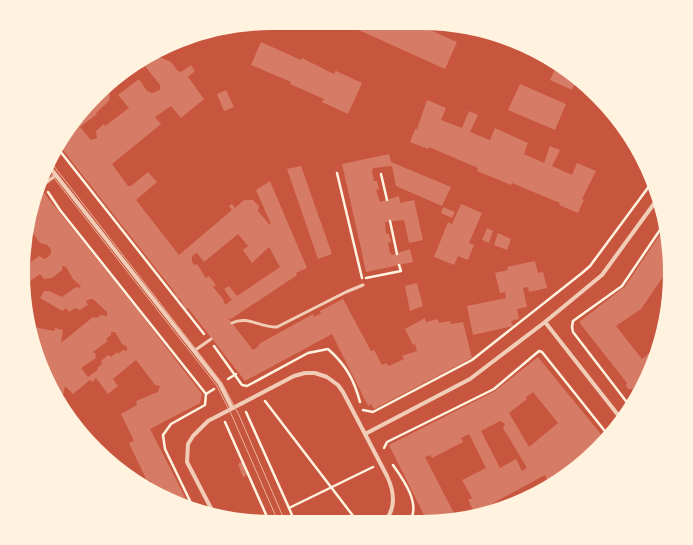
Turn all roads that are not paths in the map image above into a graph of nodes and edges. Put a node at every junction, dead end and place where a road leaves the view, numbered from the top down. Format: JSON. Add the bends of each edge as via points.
{"nodes":[{"id":1,"x":52,"y":170,"type":"edge"},
{"id":2,"x":56,"y":175,"type":"junction"},
{"id":3,"x":47,"y":182,"type":"edge"},
{"id":4,"x":654,"y":203,"type":"edge"},
{"id":5,"x":363,"y":285,"type":"dead end"},
{"id":6,"x":545,"y":322,"type":"junction"},
{"id":7,"x":232,"y":323,"type":"dead end"},
{"id":8,"x":210,"y":340,"type":"road end"},
{"id":9,"x":194,"y":351,"type":"junction"},
{"id":10,"x":232,"y":408,"type":"junction"},
{"id":11,"x":618,"y":415,"type":"edge"},
{"id":12,"x":365,"y":434,"type":"junction"},
{"id":13,"x":211,"y":508,"type":"edge"},
{"id":14,"x":387,"y":516,"type":"edge"}],
"edges":[{"from":1,"to":2,"type":"street"},
{"from":2,"to":3,"type":"lane"},
{"from":2,"to":9,"type":"street"},
{"from":4,"to":6,"type":"street","via":[[602,275]]},
{"from":5,"to":7,"type":"lane","via":[[277,327],[270,328],[243,320]]},
{"from":6,"to":11,"type":"street"},
{"from":6,"to":12,"type":"street","via":[[470,379]]},
{"from":8,"to":9,"type":"lane"},
{"from":9,"to":10,"type":"street","via":[[224,389]]},
{"from":10,"to":12,"type":"street","via":[[299,374],[309,372],[323,375],[341,388]]},
{"from":10,"to":13,"type":"street","via":[[203,424],[187,448],[189,466]]},
{"from":12,"to":14,"type":"street","via":[[392,490],[392,506]]}]}
